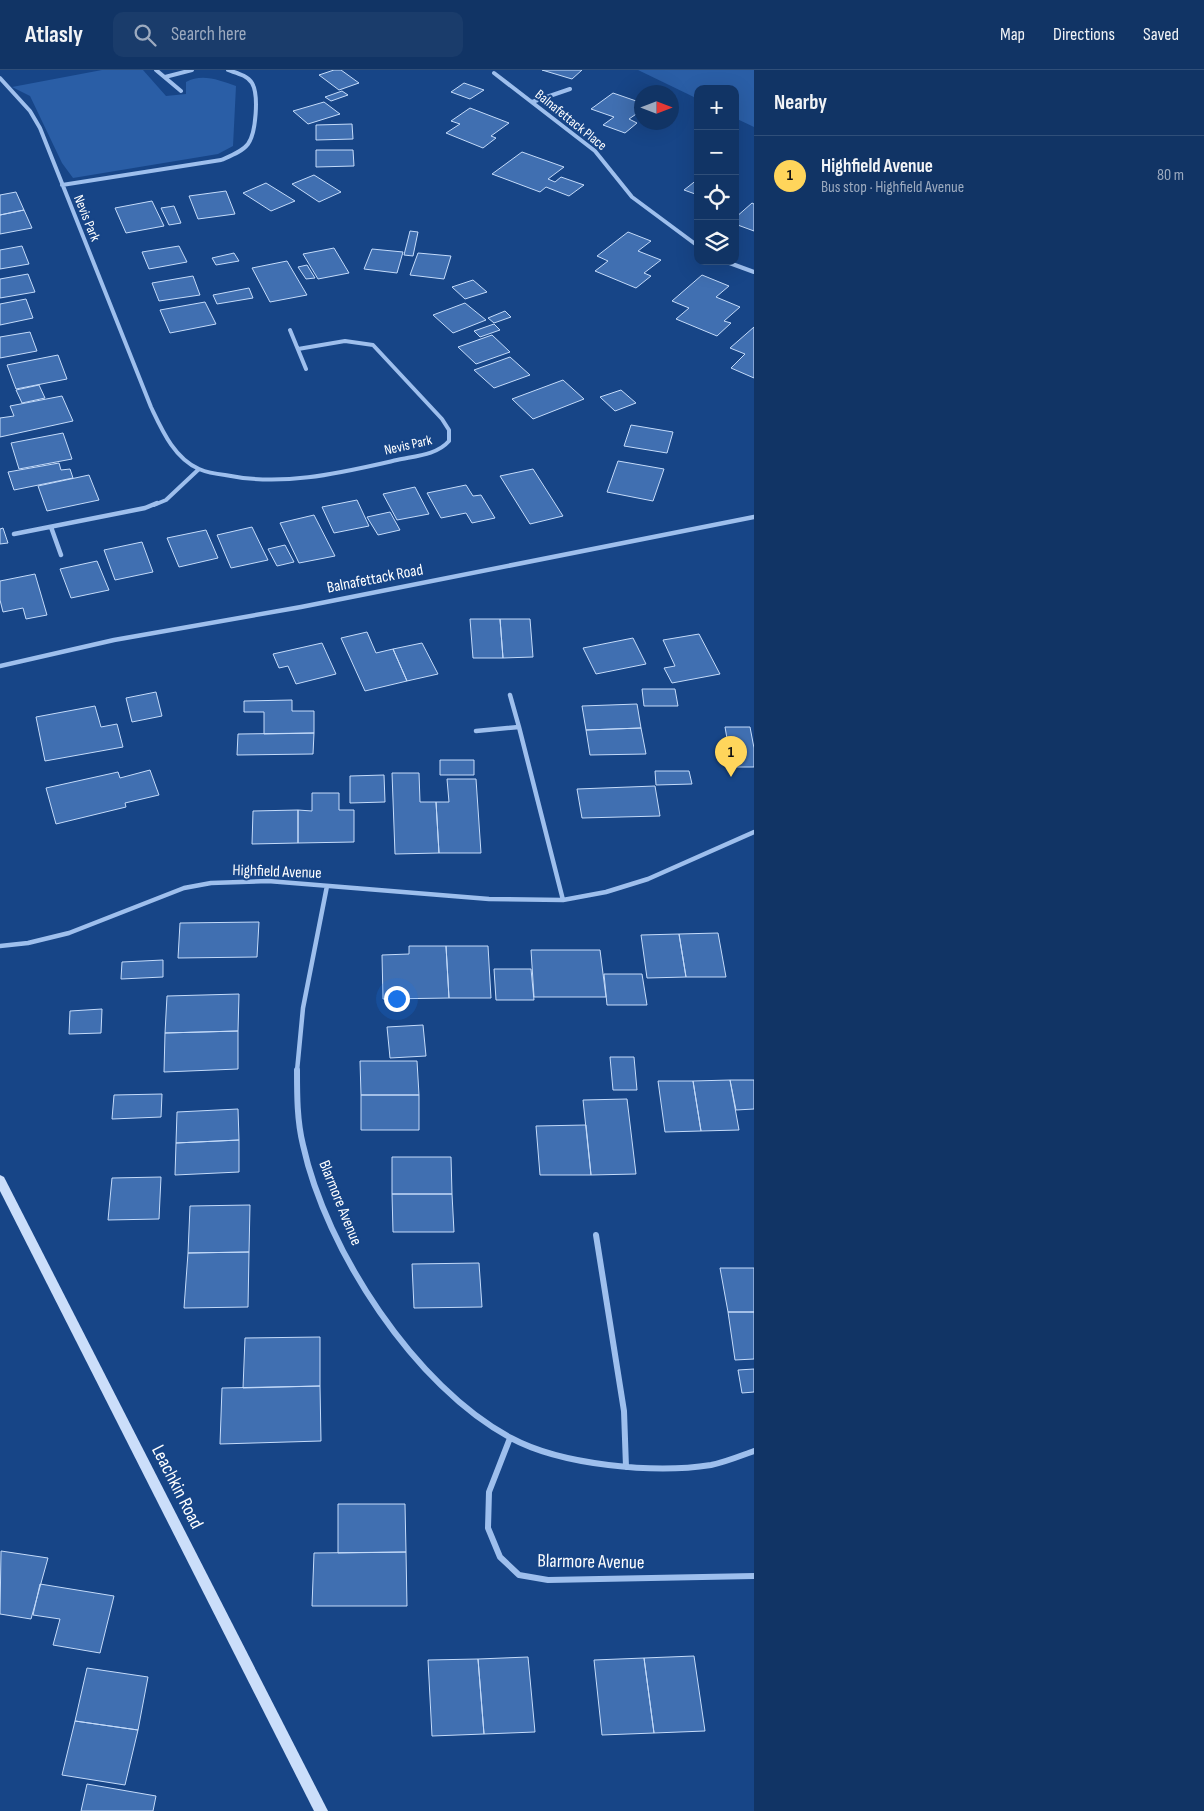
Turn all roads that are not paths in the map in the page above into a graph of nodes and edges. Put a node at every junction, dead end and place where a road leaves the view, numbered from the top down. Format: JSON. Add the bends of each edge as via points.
{"nodes":[{"id":1,"x":156,"y":70,"type":"edge"},
{"id":2,"x":192,"y":70,"type":"edge"},
{"id":3,"x":228,"y":70,"type":"edge"},
{"id":4,"x":494,"y":73,"type":"dead end"},
{"id":5,"x":166,"y":77,"type":"junction"},
{"id":6,"x":0,"y":78,"type":"edge"},
{"id":7,"x":8,"y":87,"type":"junction"},
{"id":8,"x":0,"y":89,"type":"edge"},
{"id":9,"x":570,"y":89,"type":"dead end"},
{"id":10,"x":181,"y":91,"type":"dead end"},
{"id":11,"x":532,"y":102,"type":"junction"},
{"id":12,"x":62,"y":185,"type":"junction"},
{"id":13,"x":694,"y":243,"type":"edge"},
{"id":14,"x":735,"y":265,"type":"edge"},
{"id":15,"x":754,"y":272,"type":"edge"},
{"id":16,"x":290,"y":330,"type":"dead end"},
{"id":17,"x":298,"y":348,"type":"junction"},
{"id":18,"x":306,"y":369,"type":"dead end"},
{"id":19,"x":199,"y":469,"type":"junction"},
{"id":20,"x":754,"y":517,"type":"edge"},
{"id":21,"x":50,"y":527,"type":"junction"},
{"id":22,"x":14,"y":534,"type":"dead end"},
{"id":23,"x":61,"y":555,"type":"dead end"},
{"id":24,"x":0,"y":666,"type":"edge"},
{"id":25,"x":510,"y":695,"type":"dead end"},
{"id":26,"x":519,"y":727,"type":"junction"},
{"id":27,"x":476,"y":731,"type":"dead end"},
{"id":28,"x":754,"y":832,"type":"edge"},
{"id":29,"x":327,"y":886,"type":"junction"},
{"id":30,"x":563,"y":900,"type":"junction"},
{"id":31,"x":0,"y":946,"type":"edge"},
{"id":32,"x":0,"y":1180,"type":"edge"},
{"id":33,"x":596,"y":1235,"type":"dead end"},
{"id":34,"x":510,"y":1438,"type":"junction"},
{"id":35,"x":754,"y":1451,"type":"edge"},
{"id":36,"x":626,"y":1467,"type":"junction"},
{"id":37,"x":754,"y":1576,"type":"edge"},
{"id":38,"x":321,"y":1811,"type":"edge"}],
"edges":[{"from":1,"to":5,"type":"street"},
{"from":2,"to":5,"type":"street"},
{"from":3,"to":12,"type":"street","name":"Nevis Park","via":[[251,81],[255,91],[254,132],[249,143],[238,153],[221,160]]},
{"from":4,"to":11,"type":"street","name":"Balnafettack Place"},
{"from":5,"to":10,"type":"street"},
{"from":6,"to":7,"type":"street","name":"Nevis Park"},
{"from":7,"to":8,"type":"street"},
{"from":7,"to":12,"type":"street","name":"Nevis Park","via":[[30,111],[40,128]]},
{"from":9,"to":11,"type":"street"},
{"from":11,"to":13,"type":"street","name":"Balnafettack Place","via":[[595,151],[632,197]]},
{"from":12,"to":19,"type":"street","name":"Nevis Park","via":[[164,437]]},
{"from":14,"to":15,"type":"street"},
{"from":16,"to":17,"type":"street"},
{"from":17,"to":18,"type":"street"},
{"from":17,"to":19,"type":"street","name":"Nevis Park","via":[[346,340],[373,345],[442,419],[449,430],[449,441],[442,449],[423,454],[299,480],[268,482],[230,478]]},
{"from":19,"to":21,"type":"street","via":[[166,500],[145,508]]},
{"from":20,"to":24,"type":"street","name":"Balnafettack Road","via":[[300,607],[114,640]]},
{"from":21,"to":22,"type":"street"},
{"from":21,"to":23,"type":"street"},
{"from":25,"to":26,"type":"street"},
{"from":26,"to":27,"type":"street"},
{"from":26,"to":30,"type":"street"},
{"from":28,"to":30,"type":"street","name":"Highfield Avenue","via":[[648,879],[606,892]]},
{"from":29,"to":30,"type":"street","name":"Highfield Avenue","via":[[489,899]]},
{"from":29,"to":31,"type":"street","name":"Highfield Avenue","via":[[268,881],[211,883],[184,888],[69,933],[28,944]]},
{"from":29,"to":34,"type":"street","name":"Blarmore Avenue","via":[[302,1018],[297,1078],[300,1132],[312,1179],[354,1274],[386,1322],[429,1373],[466,1409]]},
{"from":32,"to":38,"type":"street","name":"Leachkin Road"},
{"from":33,"to":36,"type":"street","via":[[624,1410]]},
{"from":34,"to":36,"type":"street","name":"Blarmore Avenue","via":[[562,1456]]},
{"from":34,"to":37,"type":"street","name":"Blarmore Avenue","via":[[489,1492],[488,1528],[500,1557],[519,1575],[548,1580]]},
{"from":35,"to":36,"type":"street","name":"Blarmore Avenue","via":[[725,1462],[678,1467]]}]}
